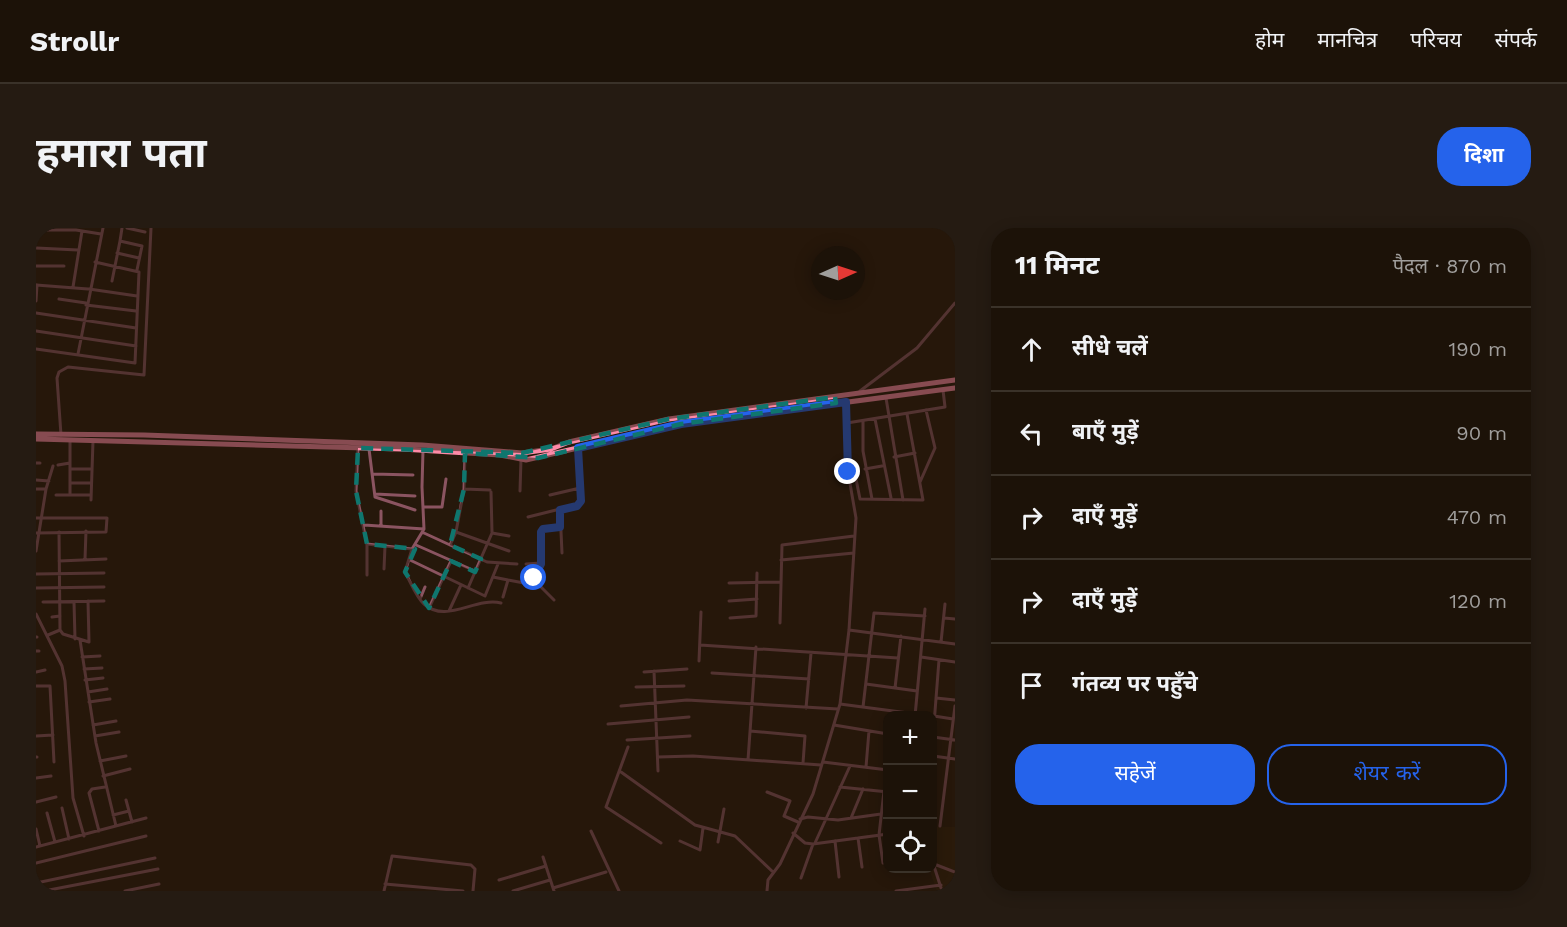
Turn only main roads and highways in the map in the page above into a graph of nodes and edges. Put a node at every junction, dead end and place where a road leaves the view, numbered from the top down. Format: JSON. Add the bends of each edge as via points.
{"nodes":[{"id":1,"x":955,"y":380,"type":"edge"},
{"id":2,"x":955,"y":388,"type":"edge"},
{"id":3,"x":835,"y":400,"type":"junction"},
{"id":4,"x":36,"y":437,"type":"edge"},
{"id":5,"x":451,"y":450,"type":"junction"}],
"edges":[{"from":1,"to":3,"type":"main road"},
{"from":2,"to":3,"type":"main road","via":[[886,398]]},
{"from":3,"to":5,"type":"main road","via":[[669,419],[569,441],[546,450]]},
{"from":3,"to":5,"type":"main road","via":[[681,424],[538,458]]},
{"from":4,"to":5,"type":"main road"},
{"from":4,"to":5,"type":"main road","via":[[144,435]]}]}
